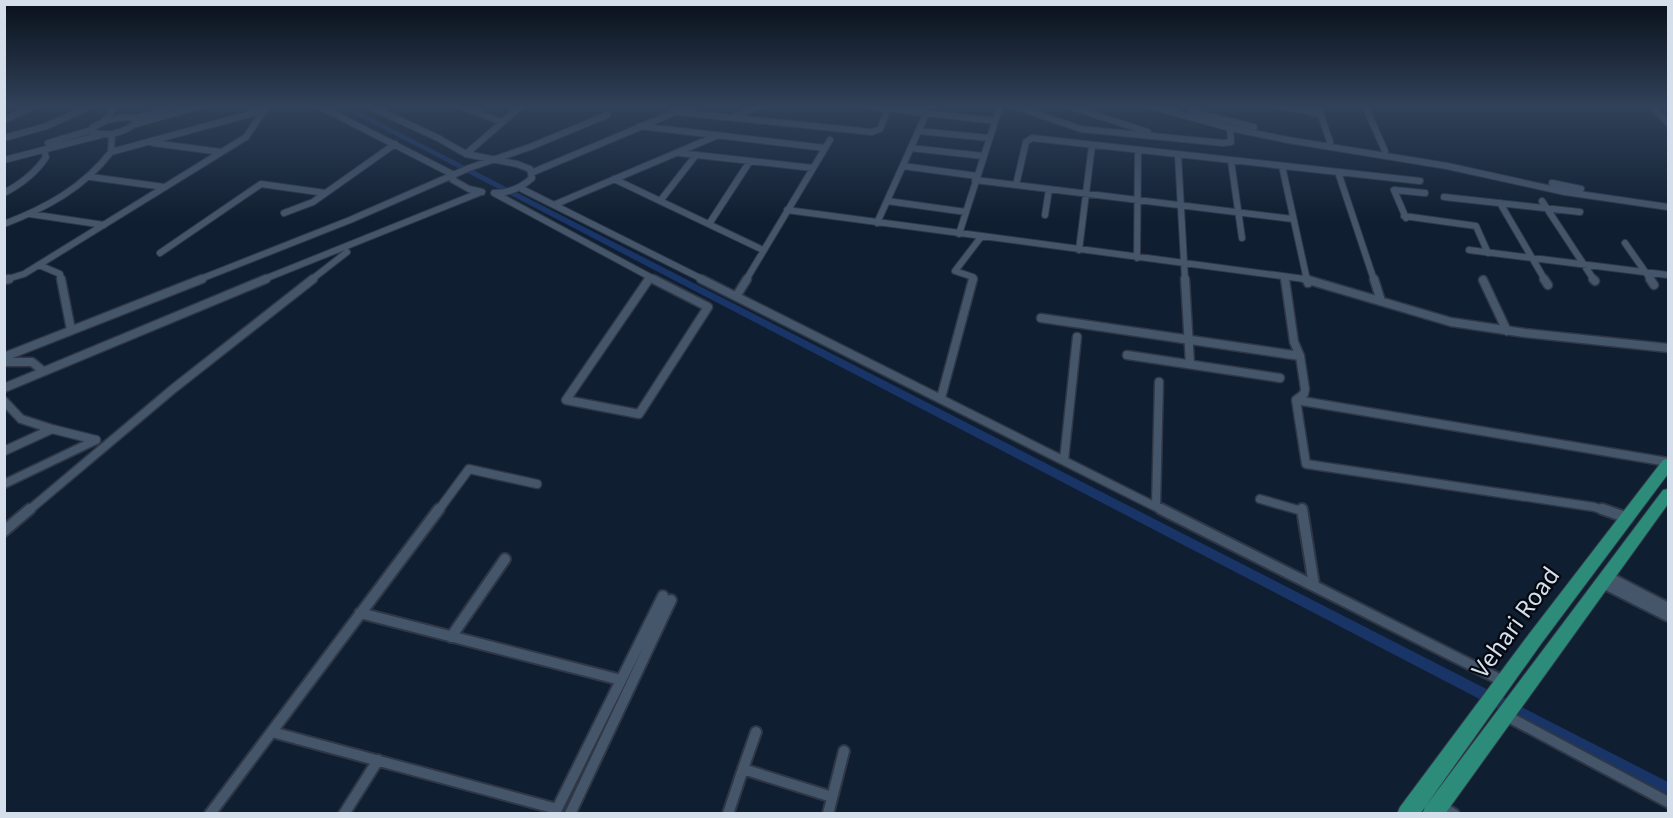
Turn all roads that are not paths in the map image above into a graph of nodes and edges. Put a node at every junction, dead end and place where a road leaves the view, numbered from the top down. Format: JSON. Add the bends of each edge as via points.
{"nodes":[{"id":1,"x":42,"y":144,"type":"edge"},
{"id":2,"x":66,"y":144,"type":"edge"},
{"id":3,"x":111,"y":144,"type":"edge"},
{"id":4,"x":140,"y":144,"type":"edge"},
{"id":5,"x":164,"y":144,"type":"edge"},
{"id":6,"x":234,"y":144,"type":"edge"},
{"id":7,"x":395,"y":144,"type":"joint"},
{"id":8,"x":449,"y":144,"type":"edge"},
{"id":9,"x":477,"y":144,"type":"edge"},
{"id":10,"x":537,"y":144,"type":"edge"},
{"id":11,"x":597,"y":144,"type":"edge"},
{"id":12,"x":697,"y":144,"type":"edge"},
{"id":13,"x":794,"y":144,"type":"edge"},
{"id":14,"x":827,"y":144,"type":"edge"},
{"id":15,"x":913,"y":144,"type":"edge"},
{"id":16,"x":987,"y":144,"type":"edge"},
{"id":17,"x":1025,"y":144,"type":"edge"},
{"id":18,"x":1083,"y":144,"type":"edge"},
{"id":19,"x":1323,"y":144,"type":"edge"},
{"id":20,"x":1343,"y":144,"type":"edge"},
{"id":21,"x":1381,"y":144,"type":"edge"},
{"id":22,"x":1092,"y":145,"type":"junction"},
{"id":23,"x":825,"y":148,"type":"junction"},
{"id":24,"x":911,"y":148,"type":"junction"},
{"id":25,"x":44,"y":150,"type":"junction"},
{"id":26,"x":1138,"y":150,"type":"junction"},
{"id":27,"x":1384,"y":151,"type":"junction"},
{"id":28,"x":111,"y":152,"type":"junction"},
{"id":29,"x":221,"y":152,"type":"junction"},
{"id":30,"x":677,"y":153,"type":"junction"},
{"id":31,"x":466,"y":154,"type":"junction"},
{"id":32,"x":4,"y":155,"type":"edge"},
{"id":33,"x":696,"y":155,"type":"junction"},
{"id":34,"x":1178,"y":155,"type":"junction"},
{"id":35,"x":983,"y":156,"type":"junction"},
{"id":36,"x":4,"y":160,"type":"edge"},
{"id":37,"x":489,"y":160,"type":"junction"},
{"id":38,"x":750,"y":161,"type":"junction"},
{"id":39,"x":1231,"y":161,"type":"junction"},
{"id":40,"x":903,"y":166,"type":"junction"},
{"id":41,"x":1282,"y":166,"type":"junction"},
{"id":42,"x":813,"y":168,"type":"junction"},
{"id":43,"x":1338,"y":172,"type":"junction"},
{"id":44,"x":531,"y":173,"type":"junction"},
{"id":45,"x":454,"y":175,"type":"junction"},
{"id":46,"x":91,"y":177,"type":"junction"},
{"id":47,"x":976,"y":178,"type":"junction"},
{"id":48,"x":614,"y":179,"type":"junction"},
{"id":49,"x":1420,"y":181,"type":"dead end"},
{"id":50,"x":1016,"y":185,"type":"junction"},
{"id":51,"x":165,"y":187,"type":"junction"},
{"id":52,"x":522,"y":189,"type":"junction"},
{"id":53,"x":1049,"y":189,"type":"junction"},
{"id":54,"x":482,"y":192,"type":"junction"},
{"id":55,"x":325,"y":193,"type":"junction"},
{"id":56,"x":494,"y":193,"type":"junction"},
{"id":57,"x":1425,"y":193,"type":"dead end"},
{"id":58,"x":4,"y":194,"type":"edge"},
{"id":59,"x":1085,"y":194,"type":"junction"},
{"id":60,"x":1444,"y":197,"type":"dead end"},
{"id":61,"x":1136,"y":200,"type":"junction"},
{"id":62,"x":660,"y":201,"type":"junction"},
{"id":63,"x":887,"y":201,"type":"junction"},
{"id":64,"x":1668,"y":202,"type":"edge"},
{"id":65,"x":1500,"y":203,"type":"junction"},
{"id":66,"x":556,"y":204,"type":"junction"},
{"id":67,"x":1544,"y":204,"type":"junction"},
{"id":68,"x":1181,"y":206,"type":"junction"},
{"id":69,"x":1668,"y":207,"type":"edge"},
{"id":70,"x":787,"y":210,"type":"junction"},
{"id":71,"x":966,"y":212,"type":"junction"},
{"id":72,"x":1580,"y":212,"type":"dead end"},
{"id":73,"x":29,"y":213,"type":"junction"},
{"id":74,"x":284,"y":213,"type":"dead end"},
{"id":75,"x":1239,"y":213,"type":"junction"},
{"id":76,"x":1045,"y":215,"type":"dead end"},
{"id":77,"x":1293,"y":219,"type":"junction"},
{"id":78,"x":1406,"y":219,"type":"joint"},
{"id":79,"x":877,"y":223,"type":"junction"},
{"id":80,"x":4,"y":224,"type":"edge"},
{"id":81,"x":709,"y":224,"type":"junction"},
{"id":82,"x":104,"y":225,"type":"junction"},
{"id":83,"x":959,"y":234,"type":"junction"},
{"id":84,"x":981,"y":237,"type":"junction"},
{"id":85,"x":1242,"y":238,"type":"dead end"},
{"id":86,"x":1625,"y":243,"type":"dead end"},
{"id":87,"x":763,"y":250,"type":"junction"},
{"id":88,"x":1078,"y":250,"type":"junction"},
{"id":89,"x":1469,"y":250,"type":"dead end"},
{"id":90,"x":347,"y":252,"type":"dead end"},
{"id":91,"x":160,"y":253,"type":"dead end"},
{"id":92,"x":1488,"y":253,"type":"junction"},
{"id":93,"x":1137,"y":258,"type":"junction"},
{"id":94,"x":1533,"y":258,"type":"junction"},
{"id":95,"x":1583,"y":263,"type":"junction"},
{"id":96,"x":39,"y":265,"type":"junction"},
{"id":97,"x":1187,"y":265,"type":"junction"},
{"id":98,"x":1645,"y":271,"type":"junction"},
{"id":99,"x":1668,"y":275,"type":"edge"},
{"id":100,"x":650,"y":277,"type":"junction"},
{"id":101,"x":1285,"y":279,"type":"junction"},
{"id":102,"x":4,"y":280,"type":"edge"},
{"id":103,"x":1482,"y":280,"type":"dead end"},
{"id":104,"x":1308,"y":281,"type":"junction"},
{"id":105,"x":1595,"y":281,"type":"dead end"},
{"id":106,"x":1548,"y":285,"type":"dead end"},
{"id":107,"x":1654,"y":285,"type":"dead end"},
{"id":108,"x":737,"y":295,"type":"junction"},
{"id":109,"x":1381,"y":301,"type":"junction"},
{"id":110,"x":1041,"y":318,"type":"dead end"},
{"id":111,"x":71,"y":330,"type":"junction"},
{"id":112,"x":1508,"y":331,"type":"junction"},
{"id":113,"x":1077,"y":337,"type":"dead end"},
{"id":114,"x":1189,"y":339,"type":"junction"},
{"id":115,"x":1668,"y":348,"type":"edge"},
{"id":116,"x":1668,"y":353,"type":"edge"},
{"id":117,"x":1127,"y":356,"type":"dead end"},
{"id":118,"x":1300,"y":356,"type":"junction"},
{"id":119,"x":4,"y":357,"type":"edge"},
{"id":120,"x":4,"y":362,"type":"edge"},
{"id":121,"x":1190,"y":364,"type":"junction"},
{"id":122,"x":43,"y":371,"type":"junction"},
{"id":123,"x":1280,"y":378,"type":"dead end"},
{"id":124,"x":1159,"y":382,"type":"dead end"},
{"id":125,"x":4,"y":388,"type":"edge"},
{"id":126,"x":941,"y":398,"type":"junction"},
{"id":127,"x":1296,"y":400,"type":"junction"},
{"id":128,"x":4,"y":401,"type":"edge"},
{"id":129,"x":52,"y":429,"type":"junction"},
{"id":130,"x":4,"y":451,"type":"edge"},
{"id":131,"x":1064,"y":460,"type":"junction"},
{"id":132,"x":1668,"y":463,"type":"edge"},
{"id":133,"x":4,"y":484,"type":"edge"},
{"id":134,"x":537,"y":484,"type":"dead end"},
{"id":135,"x":1668,"y":496,"type":"edge"},
{"id":136,"x":1260,"y":500,"type":"dead end"},
{"id":137,"x":1156,"y":506,"type":"junction"},
{"id":138,"x":1628,"y":518,"type":"junction"},
{"id":139,"x":4,"y":531,"type":"edge"},
{"id":140,"x":505,"y":560,"type":"dead end"},
{"id":141,"x":1606,"y":580,"type":"junction"},
{"id":142,"x":1314,"y":585,"type":"junction"},
{"id":143,"x":1668,"y":608,"type":"edge"},
{"id":144,"x":360,"y":613,"type":"junction"},
{"id":145,"x":1668,"y":616,"type":"edge"},
{"id":146,"x":451,"y":636,"type":"junction"},
{"id":147,"x":621,"y":680,"type":"junction"},
{"id":148,"x":1505,"y":682,"type":"junction"},
{"id":149,"x":1504,"y":714,"type":"junction"},
{"id":150,"x":272,"y":732,"type":"junction"},
{"id":151,"x":756,"y":732,"type":"dead end"},
{"id":152,"x":844,"y":751,"type":"dead end"},
{"id":153,"x":378,"y":760,"type":"junction"},
{"id":154,"x":743,"y":769,"type":"junction"},
{"id":155,"x":832,"y":797,"type":"junction"},
{"id":156,"x":1668,"y":802,"type":"edge"},
{"id":157,"x":1442,"y":810,"type":"edge"},
{"id":158,"x":555,"y":811,"type":"edge"},
{"id":159,"x":210,"y":813,"type":"edge"},
{"id":160,"x":344,"y":813,"type":"edge"},
{"id":161,"x":570,"y":813,"type":"edge"},
{"id":162,"x":728,"y":813,"type":"edge"},
{"id":163,"x":828,"y":813,"type":"edge"},
{"id":164,"x":1407,"y":813,"type":"edge"}],
"edges":[{"from":1,"to":32,"type":"street"},
{"from":2,"to":25,"type":"street"},
{"from":3,"to":28,"type":"street"},
{"from":4,"to":28,"type":"street"},
{"from":5,"to":29,"type":"street"},
{"from":6,"to":29,"type":"street"},
{"from":7,"to":45,"type":"street"},
{"from":7,"to":55,"type":"street"},
{"from":8,"to":31,"type":"street"},
{"from":9,"to":31,"type":"street"},
{"from":10,"to":37,"type":"street"},
{"from":11,"to":44,"type":"street"},
{"from":12,"to":30,"type":"street"},
{"from":13,"to":23,"type":"street"},
{"from":14,"to":23,"type":"street"},
{"from":15,"to":24,"type":"street"},
{"from":16,"to":35,"type":"street"},
{"from":17,"to":50,"type":"street"},
{"from":18,"to":22,"type":"street"},
{"from":19,"to":69,"type":"street","via":[[1476,171],[1565,192]]},
{"from":20,"to":27,"type":"street"},
{"from":21,"to":27,"type":"street"},
{"from":22,"to":26,"type":"street"},
{"from":22,"to":59,"type":"street"},
{"from":23,"to":42,"type":"street"},
{"from":24,"to":35,"type":"street"},
{"from":24,"to":40,"type":"street"},
{"from":25,"to":36,"type":"street"},
{"from":25,"to":58,"type":"street","via":[[46,157],[39,168]]},
{"from":26,"to":34,"type":"street"},
{"from":26,"to":61,"type":"street"},
{"from":27,"to":64,"type":"street","via":[[1572,188]]},
{"from":28,"to":46,"type":"street"},
{"from":29,"to":51,"type":"street"},
{"from":30,"to":33,"type":"street"},
{"from":30,"to":48,"type":"street"},
{"from":31,"to":37,"type":"street"},
{"from":33,"to":38,"type":"street"},
{"from":33,"to":62,"type":"street"},
{"from":34,"to":39,"type":"street"},
{"from":34,"to":68,"type":"street"},
{"from":35,"to":47,"type":"street"},
{"from":37,"to":44,"type":"street","via":[[517,164]]},
{"from":37,"to":45,"type":"street"},
{"from":38,"to":42,"type":"street"},
{"from":38,"to":81,"type":"street"},
{"from":39,"to":41,"type":"street"},
{"from":39,"to":75,"type":"street"},
{"from":40,"to":47,"type":"street"},
{"from":40,"to":63,"type":"street"},
{"from":41,"to":43,"type":"street"},
{"from":41,"to":77,"type":"street"},
{"from":42,"to":70,"type":"street"},
{"from":43,"to":49,"type":"street"},
{"from":43,"to":109,"type":"street"},
{"from":44,"to":52,"type":"street","via":[[532,178]]},
{"from":45,"to":54,"type":"street","via":[[453,180]]},
{"from":45,"to":111,"type":"street"},
{"from":46,"to":51,"type":"street"},
{"from":46,"to":73,"type":"street"},
{"from":47,"to":50,"type":"street"},
{"from":47,"to":71,"type":"street"},
{"from":48,"to":62,"type":"street"},
{"from":48,"to":66,"type":"street"},
{"from":50,"to":53,"type":"street"},
{"from":51,"to":82,"type":"street"},
{"from":52,"to":56,"type":"street"},
{"from":52,"to":66,"type":"street"},
{"from":53,"to":59,"type":"street"},
{"from":53,"to":76,"type":"street"},
{"from":54,"to":56,"type":"street"},
{"from":54,"to":122,"type":"street"},
{"from":55,"to":74,"type":"street"},
{"from":55,"to":91,"type":"street","via":[[261,184]]},
{"from":56,"to":100,"type":"street"},
{"from":57,"to":78,"type":"street","via":[[1394,190]]},
{"from":59,"to":61,"type":"street"},
{"from":59,"to":88,"type":"street"},
{"from":60,"to":65,"type":"street"},
{"from":61,"to":68,"type":"street"},
{"from":61,"to":93,"type":"street"},
{"from":62,"to":81,"type":"street"},
{"from":63,"to":71,"type":"street"},
{"from":63,"to":79,"type":"street"},
{"from":65,"to":67,"type":"street"},
{"from":65,"to":94,"type":"street"},
{"from":66,"to":108,"type":"street"},
{"from":67,"to":72,"type":"street"},
{"from":67,"to":95,"type":"street"},
{"from":68,"to":75,"type":"street"},
{"from":68,"to":97,"type":"street"},
{"from":70,"to":79,"type":"street"},
{"from":70,"to":87,"type":"street"},
{"from":71,"to":83,"type":"street"},
{"from":73,"to":80,"type":"street"},
{"from":73,"to":82,"type":"street"},
{"from":75,"to":77,"type":"street"},
{"from":75,"to":85,"type":"street"},
{"from":77,"to":104,"type":"street"},
{"from":78,"to":92,"type":"street","via":[[1476,226]]},
{"from":79,"to":83,"type":"street"},
{"from":81,"to":87,"type":"street"},
{"from":82,"to":96,"type":"street"},
{"from":83,"to":84,"type":"street"},
{"from":84,"to":88,"type":"street"},
{"from":84,"to":126,"type":"street","via":[[956,271],[973,277]]},
{"from":86,"to":98,"type":"street"},
{"from":87,"to":108,"type":"street"},
{"from":88,"to":93,"type":"street"},
{"from":89,"to":92,"type":"street"},
{"from":90,"to":139,"type":"street","via":[[173,389]]},
{"from":92,"to":94,"type":"street"},
{"from":93,"to":97,"type":"street"},
{"from":94,"to":95,"type":"street"},
{"from":94,"to":106,"type":"street"},
{"from":95,"to":98,"type":"street"},
{"from":95,"to":105,"type":"street"},
{"from":96,"to":102,"type":"street"},
{"from":96,"to":111,"type":"street","via":[[60,274]]},
{"from":97,"to":101,"type":"street"},
{"from":97,"to":104,"type":"street"},
{"from":97,"to":114,"type":"street"},
{"from":98,"to":99,"type":"street"},
{"from":98,"to":107,"type":"street"},
{"from":100,"to":100,"type":"street","via":[[630,305],[566,400],[639,414],[708,307]]},
{"from":101,"to":104,"type":"street"},
{"from":101,"to":118,"type":"street","via":[[1294,342]]},
{"from":103,"to":112,"type":"street"},
{"from":104,"to":109,"type":"street"},
{"from":104,"to":116,"type":"street","via":[[1446,325],[1514,337]]},
{"from":108,"to":126,"type":"street"},
{"from":109,"to":112,"type":"street","via":[[1451,321]]},
{"from":110,"to":114,"type":"street"},
{"from":111,"to":119,"type":"street"},
{"from":112,"to":115,"type":"street"},
{"from":113,"to":131,"type":"street"},
{"from":114,"to":118,"type":"street"},
{"from":114,"to":121,"type":"street"},
{"from":117,"to":121,"type":"street"},
{"from":118,"to":127,"type":"street","via":[[1305,389]]},
{"from":120,"to":122,"type":"street","via":[[32,362]]},
{"from":121,"to":123,"type":"street"},
{"from":122,"to":125,"type":"street"},
{"from":124,"to":137,"type":"street"},
{"from":126,"to":131,"type":"street"},
{"from":127,"to":132,"type":"street"},
{"from":127,"to":138,"type":"street","via":[[1306,464],[1594,507]]},
{"from":128,"to":129,"type":"street","via":[[21,419]]},
{"from":129,"to":130,"type":"street"},
{"from":129,"to":133,"type":"street","via":[[96,440]]},
{"from":131,"to":137,"type":"street"},
{"from":132,"to":138,"type":"main road","name":"Vehari Road"},
{"from":134,"to":144,"type":"street","via":[[469,469]]},
{"from":135,"to":141,"type":"main road","name":"Vehari Road"},
{"from":136,"to":142,"type":"street","via":[[1302,509]]},
{"from":137,"to":142,"type":"street"},
{"from":138,"to":148,"type":"main road","name":"Vehari Road"},
{"from":140,"to":146,"type":"street"},
{"from":141,"to":143,"type":"street"},
{"from":141,"to":145,"type":"street"},
{"from":141,"to":149,"type":"main road","name":"Vehari Road"},
{"from":142,"to":148,"type":"street"},
{"from":144,"to":146,"type":"street"},
{"from":144,"to":150,"type":"street"},
{"from":146,"to":147,"type":"street"},
{"from":147,"to":158,"type":"street"},
{"from":147,"to":161,"type":"street","via":[[667,598]]},
{"from":148,"to":164,"type":"main road","name":"Vehari Road"},
{"from":149,"to":156,"type":"street"},
{"from":149,"to":157,"type":"main road","name":"Vehari Road"},
{"from":150,"to":153,"type":"street"},
{"from":150,"to":159,"type":"street"},
{"from":151,"to":154,"type":"street"},
{"from":152,"to":155,"type":"street"},
{"from":153,"to":158,"type":"street"},
{"from":153,"to":160,"type":"street"},
{"from":154,"to":155,"type":"street"},
{"from":154,"to":162,"type":"street"},
{"from":155,"to":163,"type":"street"}]}
